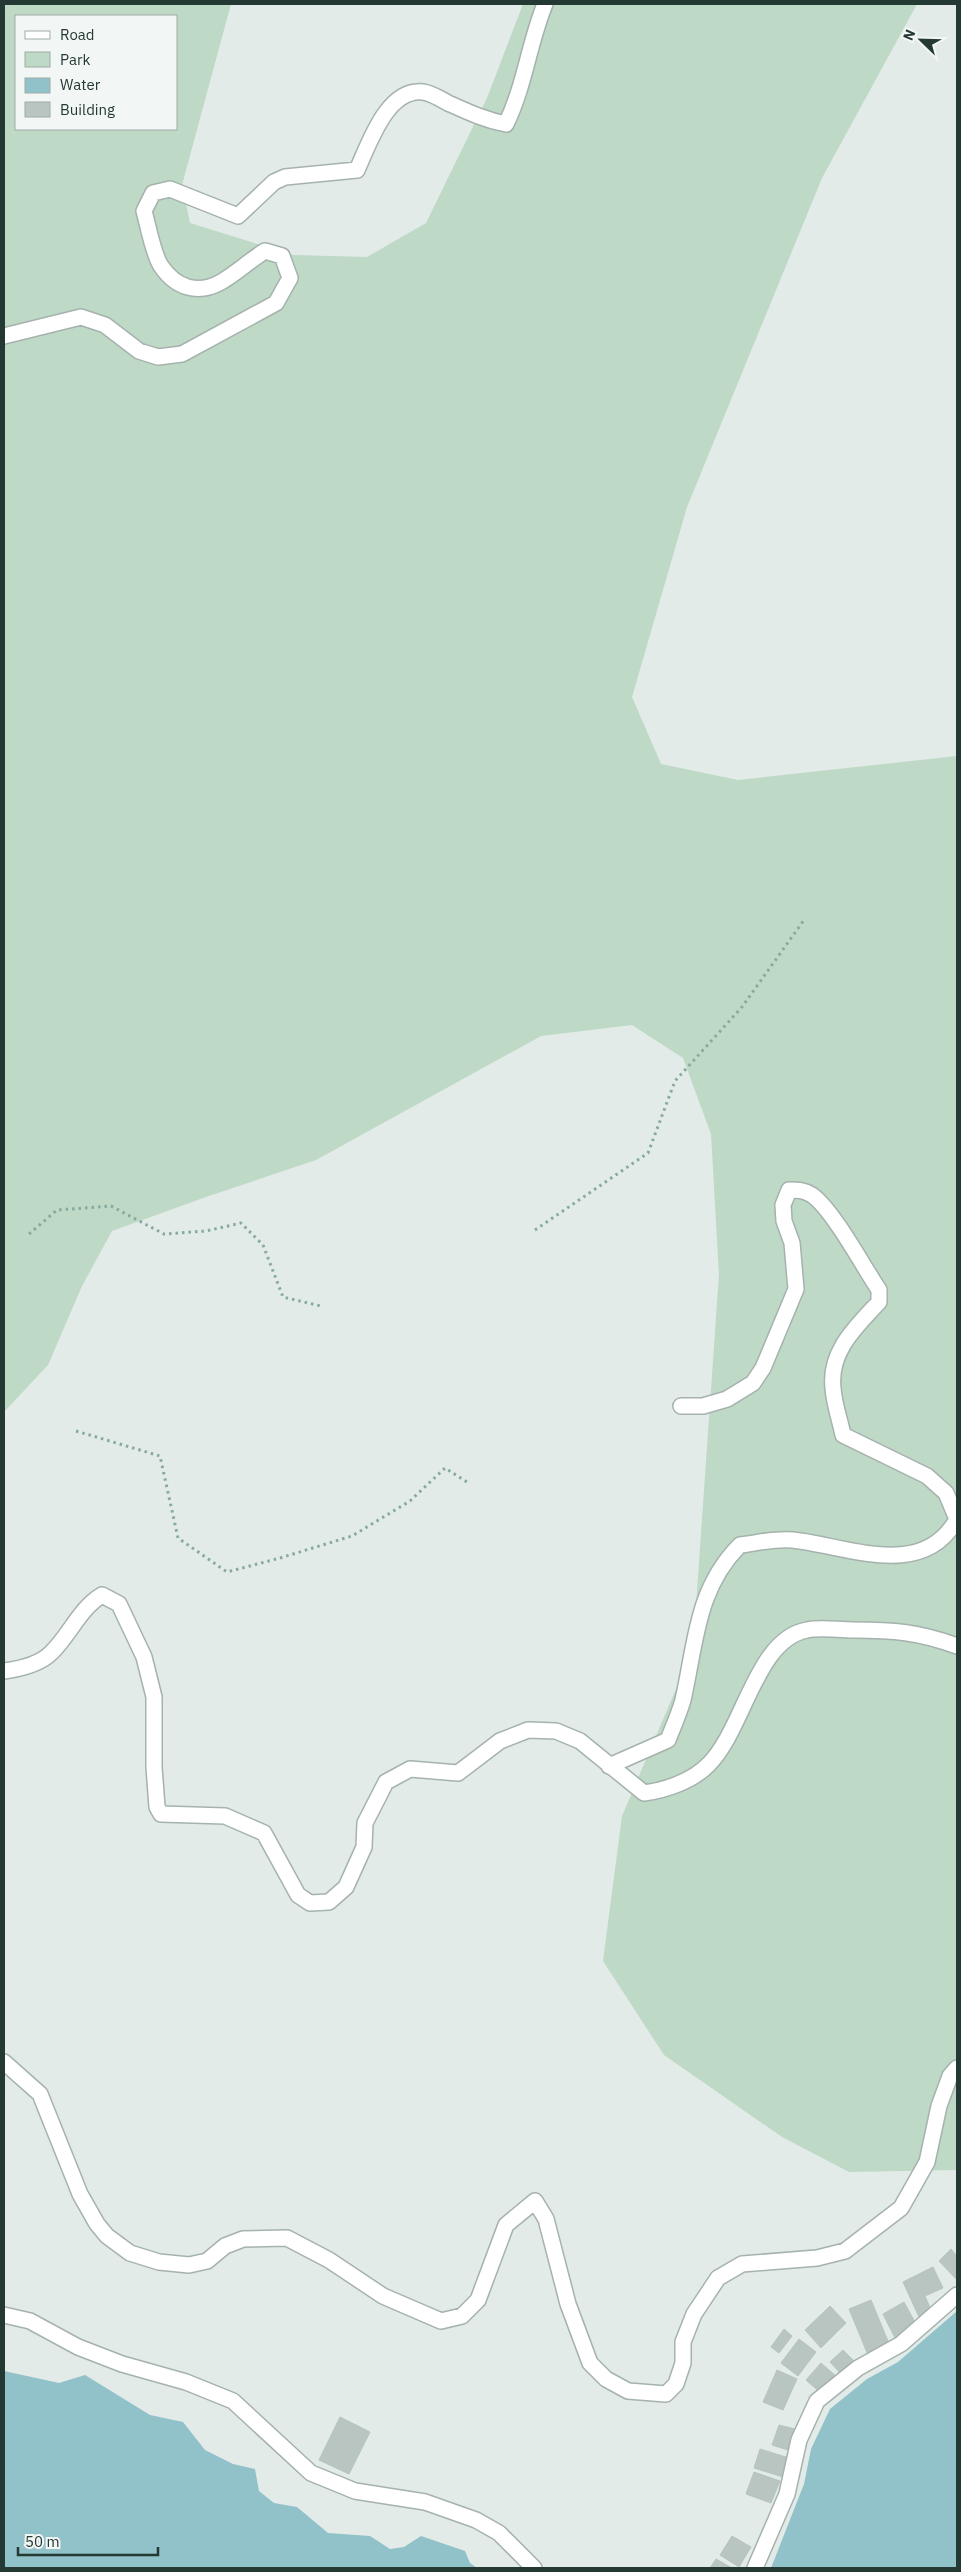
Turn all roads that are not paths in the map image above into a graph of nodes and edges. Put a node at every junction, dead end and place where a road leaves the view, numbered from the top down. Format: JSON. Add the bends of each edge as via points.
{"nodes":[{"id":1,"x":546,"y":4,"type":"edge"},
{"id":2,"x":4,"y":336,"type":"edge"},
{"id":3,"x":680,"y":1406,"type":"dead end"},
{"id":4,"x":957,"y":1519,"type":"edge"},
{"id":5,"x":957,"y":1646,"type":"edge"},
{"id":6,"x":4,"y":1671,"type":"edge"},
{"id":7,"x":609,"y":1766,"type":"junction"},
{"id":8,"x":4,"y":2062,"type":"edge"},
{"id":9,"x":957,"y":2068,"type":"edge"},
{"id":10,"x":957,"y":2295,"type":"edge"},
{"id":11,"x":4,"y":2315,"type":"edge"},
{"id":12,"x":534,"y":2568,"type":"edge"},
{"id":13,"x":755,"y":2568,"type":"edge"}],
"edges":[{"from":1,"to":2,"type":"street","via":[[539,19],[518,100],[506,124],[485,120],[424,92],[412,93],[395,102],[381,117],[357,170],[285,177],[274,182],[238,216],[170,189],[153,193],[144,210],[160,265],[172,278],[192,290],[204,289],[222,282],[248,260],[266,251],[282,256],[290,278],[276,303],[182,354],[158,357],[139,351],[105,325],[81,317]]},
{"from":3,"to":4,"type":"street","via":[[704,1406],[727,1399],[753,1383],[763,1368],[796,1289],[792,1244],[784,1221],[783,1205],[790,1190],[800,1189],[812,1195],[834,1222],[879,1290],[879,1302],[846,1337],[834,1362],[833,1388],[844,1434],[926,1476],[946,1493]]},
{"from":4,"to":7,"type":"street","via":[[950,1532],[928,1548],[900,1556],[872,1555],[791,1540],[740,1544],[723,1562],[706,1597],[692,1642],[682,1702],[668,1740]]},
{"from":5,"to":7,"type":"street","via":[[926,1635],[892,1630],[806,1630],[780,1643],[762,1666],[731,1735],[709,1765],[664,1790],[644,1793]]},
{"from":6,"to":7,"type":"street","via":[[21,1669],[50,1654],[89,1603],[102,1595],[119,1604],[144,1657],[154,1697],[154,1768],[157,1807],[161,1814],[225,1816],[264,1833],[298,1895],[310,1903],[329,1902],[346,1887],[364,1847],[365,1822],[386,1782],[410,1770],[458,1773],[500,1741],[528,1730],[556,1731],[580,1741]]},
{"from":8,"to":9,"type":"street","via":[[40,2094],[80,2194],[107,2236],[130,2253],[159,2262],[189,2265],[207,2261],[225,2246],[243,2239],[287,2238],[329,2260],[383,2296],[441,2320],[462,2316],[478,2300],[506,2225],[535,2201],[546,2219],[568,2304],[590,2363],[606,2379],[628,2390],[666,2394],[676,2384],[683,2363],[683,2342],[694,2314],[718,2278],[742,2264],[817,2258],[845,2251],[901,2208],[927,2162],[938,2106],[950,2076]]},
{"from":10,"to":13,"type":"street","via":[[900,2344],[858,2368],[818,2401],[799,2440],[787,2494]]},
{"from":11,"to":12,"type":"street","via":[[30,2321],[78,2347],[122,2364],[186,2382],[233,2402],[311,2473],[355,2491],[425,2502],[476,2520],[499,2533]]}]}
